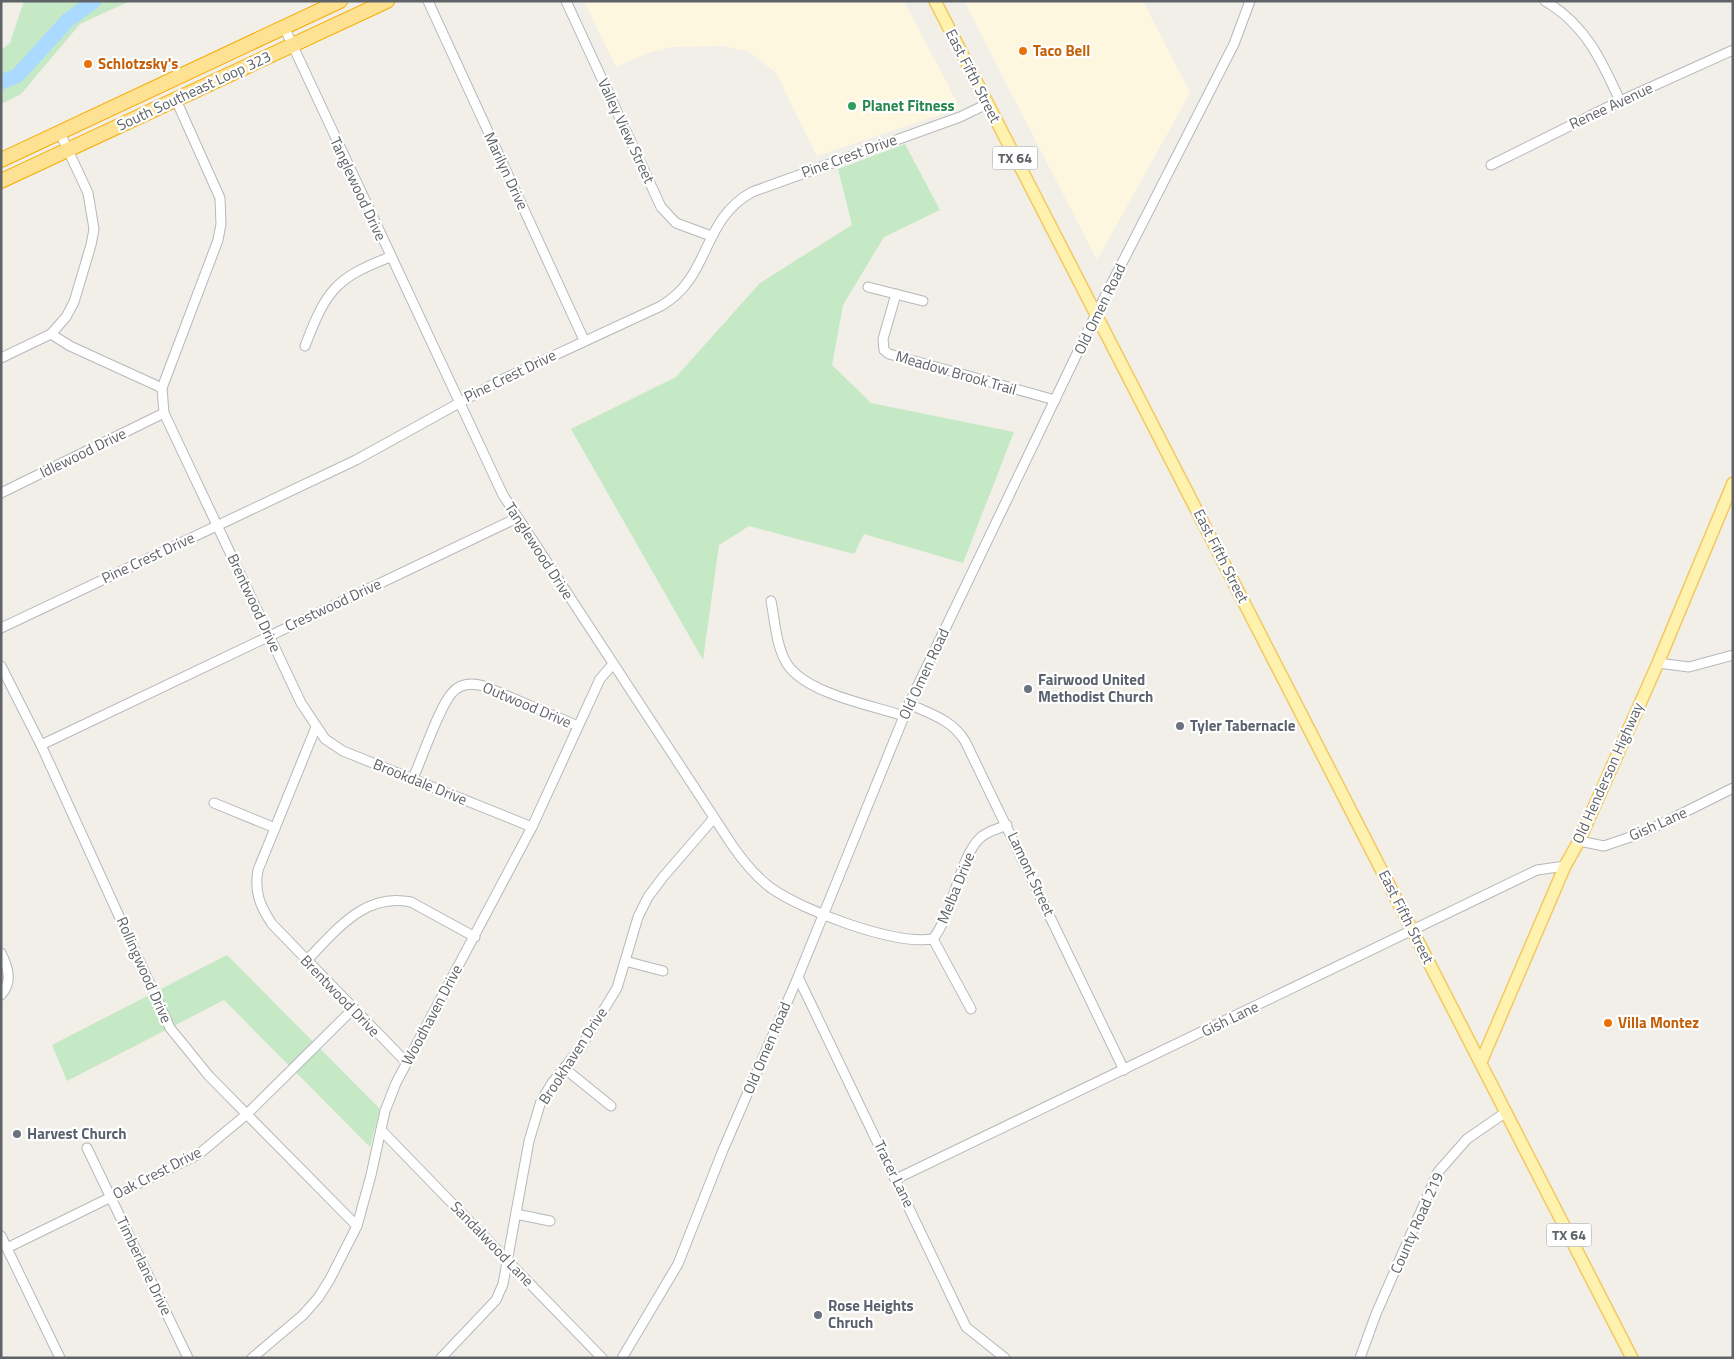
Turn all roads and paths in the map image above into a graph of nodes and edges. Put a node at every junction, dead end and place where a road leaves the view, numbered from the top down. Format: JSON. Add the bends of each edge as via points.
{"nodes":[{"id":1,"x":340,"y":1,"type":"edge"},
{"id":2,"x":387,"y":1,"type":"edge"},
{"id":3,"x":428,"y":1,"type":"edge"},
{"id":4,"x":566,"y":1,"type":"edge"},
{"id":5,"x":935,"y":1,"type":"edge"},
{"id":6,"x":1250,"y":1,"type":"edge"},
{"id":7,"x":1545,"y":1,"type":"edge"},
{"id":8,"x":284,"y":27,"type":"junction"},
{"id":9,"x":292,"y":44,"type":"junction"},
{"id":10,"x":1733,"y":50,"type":"edge"},
{"id":11,"x":176,"y":100,"type":"junction"},
{"id":12,"x":1620,"y":101,"type":"junction"},
{"id":13,"x":987,"y":104,"type":"junction"},
{"id":14,"x":60,"y":132,"type":"junction"},
{"id":15,"x":68,"y":149,"type":"junction"},
{"id":16,"x":1,"y":160,"type":"edge"},
{"id":17,"x":1491,"y":165,"type":"dead end"},
{"id":18,"x":1,"y":181,"type":"edge"},
{"id":19,"x":711,"y":236,"type":"junction"},
{"id":20,"x":390,"y":257,"type":"junction"},
{"id":21,"x":868,"y":287,"type":"dead end"},
{"id":22,"x":896,"y":294,"type":"junction"},
{"id":23,"x":922,"y":302,"type":"dead end"},
{"id":24,"x":1096,"y":314,"type":"junction"},
{"id":25,"x":51,"y":334,"type":"junction"},
{"id":26,"x":584,"y":340,"type":"junction"},
{"id":27,"x":305,"y":346,"type":"dead end"},
{"id":28,"x":1,"y":358,"type":"edge"},
{"id":29,"x":162,"y":388,"type":"junction"},
{"id":30,"x":1055,"y":400,"type":"junction"},
{"id":31,"x":459,"y":401,"type":"junction"},
{"id":32,"x":164,"y":413,"type":"junction"},
{"id":33,"x":1733,"y":483,"type":"edge"},
{"id":34,"x":1,"y":493,"type":"edge"},
{"id":35,"x":517,"y":518,"type":"junction"},
{"id":36,"x":217,"y":526,"type":"junction"},
{"id":37,"x":771,"y":601,"type":"dead end"},
{"id":38,"x":1,"y":628,"type":"edge"},
{"id":39,"x":270,"y":635,"type":"junction"},
{"id":40,"x":1733,"y":655,"type":"edge"},
{"id":41,"x":1658,"y":663,"type":"junction"},
{"id":42,"x":613,"y":664,"type":"junction"},
{"id":43,"x":1,"y":666,"type":"edge"},
{"id":44,"x":909,"y":704,"type":"junction"},
{"id":45,"x":904,"y":716,"type":"junction"},
{"id":46,"x":578,"y":726,"type":"junction"},
{"id":47,"x":316,"y":727,"type":"junction"},
{"id":48,"x":42,"y":745,"type":"junction"},
{"id":49,"x":413,"y":778,"type":"junction"},
{"id":50,"x":1733,"y":788,"type":"edge"},
{"id":51,"x":214,"y":803,"type":"dead end"},
{"id":52,"x":714,"y":818,"type":"junction"},
{"id":53,"x":1007,"y":825,"type":"junction"},
{"id":54,"x":532,"y":827,"type":"junction"},
{"id":55,"x":275,"y":828,"type":"junction"},
{"id":56,"x":1579,"y":840,"type":"junction"},
{"id":57,"x":1565,"y":866,"type":"junction"},
{"id":58,"x":821,"y":914,"type":"junction"},
{"id":59,"x":1412,"y":930,"type":"junction"},
{"id":60,"x":475,"y":937,"type":"junction"},
{"id":61,"x":933,"y":939,"type":"junction"},
{"id":62,"x":1,"y":953,"type":"edge"},
{"id":63,"x":306,"y":961,"type":"junction"},
{"id":64,"x":625,"y":961,"type":"junction"},
{"id":65,"x":663,"y":971,"type":"dead end"},
{"id":66,"x":798,"y":977,"type":"junction"},
{"id":67,"x":1,"y":995,"type":"edge"},
{"id":68,"x":353,"y":1009,"type":"junction"},
{"id":69,"x":971,"y":1009,"type":"dead end"},
{"id":70,"x":406,"y":1062,"type":"junction"},
{"id":71,"x":1481,"y":1062,"type":"junction"},
{"id":72,"x":564,"y":1068,"type":"junction"},
{"id":73,"x":1124,"y":1070,"type":"junction"},
{"id":74,"x":611,"y":1106,"type":"dead end"},
{"id":75,"x":1506,"y":1112,"type":"junction"},
{"id":76,"x":247,"y":1114,"type":"junction"},
{"id":77,"x":381,"y":1130,"type":"junction"},
{"id":78,"x":87,"y":1148,"type":"dead end"},
{"id":79,"x":896,"y":1179,"type":"junction"},
{"id":80,"x":111,"y":1197,"type":"junction"},
{"id":81,"x":516,"y":1214,"type":"junction"},
{"id":82,"x":550,"y":1221,"type":"dead end"},
{"id":83,"x":357,"y":1226,"type":"junction"},
{"id":84,"x":1,"y":1236,"type":"edge"},
{"id":85,"x":8,"y":1248,"type":"junction"},
{"id":86,"x":508,"y":1261,"type":"junction"},
{"id":87,"x":60,"y":1358,"type":"edge"},
{"id":88,"x":188,"y":1358,"type":"edge"},
{"id":89,"x":252,"y":1358,"type":"edge"},
{"id":90,"x":441,"y":1358,"type":"edge"},
{"id":91,"x":602,"y":1358,"type":"edge"},
{"id":92,"x":622,"y":1358,"type":"edge"},
{"id":93,"x":1005,"y":1358,"type":"edge"},
{"id":94,"x":1360,"y":1358,"type":"edge"},
{"id":95,"x":1632,"y":1358,"type":"edge"}],
"edges":[{"from":1,"to":8,"type":"highway","name":"South Southeast Loop 323"},
{"from":2,"to":9,"type":"highway","name":"South Southeast Loop 323"},
{"from":3,"to":26,"type":"street","name":"Marilyn Drive"},
{"from":4,"to":19,"type":"street","name":"Valley View Street","via":[[662,206],[676,224]]},
{"from":5,"to":13,"type":"main road","name":"East Fifth Street","number":"TX 64"},
{"from":6,"to":24,"type":"street","name":"Old Omen Road","via":[[1234,44]]},
{"from":7,"to":12,"type":"street","via":[[1584,33],[1596,50]]},
{"from":8,"to":9,"type":"street","name":"Tanglewood Drive"},
{"from":8,"to":14,"type":"highway","name":"South Southeast Loop 323"},
{"from":9,"to":11,"type":"highway","name":"South Southeast Loop 323"},
{"from":9,"to":20,"type":"street","name":"Tanglewood Drive"},
{"from":10,"to":12,"type":"street","name":"Renee Avenue"},
{"from":11,"to":15,"type":"highway","name":"South Southeast Loop 323"},
{"from":11,"to":29,"type":"street","name":"Brentwood Drive","via":[[220,198],[221,224],[218,240]]},
{"from":12,"to":17,"type":"street","name":"Renee Avenue"},
{"from":13,"to":19,"type":"street","name":"Pine Crest Drive","via":[[960,117],[758,189],[734,204]]},
{"from":13,"to":24,"type":"main road","name":"East Fifth Street","number":"TX 64"},
{"from":14,"to":15,"type":"street"},
{"from":14,"to":16,"type":"highway","name":"South Southeast Loop 323"},
{"from":15,"to":18,"type":"highway","name":"South Southeast Loop 323"},
{"from":15,"to":25,"type":"street","via":[[88,193],[94,229],[74,302]]},
{"from":19,"to":26,"type":"street","name":"Pine Crest Drive","via":[[701,264],[670,300]]},
{"from":20,"to":27,"type":"street","via":[[342,280],[320,307]]},
{"from":20,"to":31,"type":"street","name":"Tanglewood Drive"},
{"from":21,"to":22,"type":"street"},
{"from":22,"to":23,"type":"street"},
{"from":22,"to":30,"type":"street","name":"Meadow Brook Trail","via":[[884,339],[884,350],[889,354]]},
{"from":24,"to":30,"type":"street","name":"Old Omen Road"},
{"from":24,"to":59,"type":"main road","name":"East Fifth Street","number":"TX 64"},
{"from":25,"to":28,"type":"street"},
{"from":25,"to":29,"type":"street"},
{"from":26,"to":31,"type":"street","name":"Pine Crest Drive"},
{"from":29,"to":32,"type":"street","name":"Brentwood Drive"},
{"from":30,"to":44,"type":"street","name":"Old Omen Road"},
{"from":31,"to":35,"type":"street","name":"Tanglewood Drive"},
{"from":31,"to":36,"type":"street","name":"Pine Crest Drive","via":[[356,460]]},
{"from":32,"to":34,"type":"street","name":"Idlewood Drive"},
{"from":32,"to":36,"type":"street","name":"Brentwood Drive"},
{"from":33,"to":41,"type":"main road","name":"Old Henderson Highway"},
{"from":35,"to":39,"type":"street","name":"Crestwood Drive"},
{"from":35,"to":42,"type":"street","name":"Tanglewood Drive"},
{"from":36,"to":38,"type":"street","name":"Pine Crest Drive"},
{"from":36,"to":39,"type":"street","name":"Brentwood Drive"},
{"from":37,"to":45,"type":"street","via":[[780,648],[787,664],[804,681]]},
{"from":39,"to":47,"type":"street","name":"Brentwood Drive","via":[[306,714]]},
{"from":39,"to":48,"type":"street","name":"Crestwood Drive"},
{"from":40,"to":41,"type":"street","via":[[1689,667]]},
{"from":41,"to":56,"type":"main road","name":"Old Henderson Highway"},
{"from":42,"to":46,"type":"street","name":"Woodhaven Drive","via":[[600,679]]},
{"from":42,"to":52,"type":"street","name":"Tanglewood Drive"},
{"from":43,"to":48,"type":"street","name":"Rollingwood Drive"},
{"from":44,"to":45,"type":"street","name":"Old Omen Road"},
{"from":44,"to":53,"type":"street","name":"Lamont Street","via":[[958,729]]},
{"from":45,"to":58,"type":"street","name":"Old Omen Road"},
{"from":46,"to":49,"type":"street","name":"Outwood Drive","via":[[484,686],[468,684],[459,687],[447,701]]},
{"from":46,"to":54,"type":"street","name":"Woodhaven Drive"},
{"from":47,"to":49,"type":"street","name":"Brookdale Drive","via":[[325,739],[343,751]]},
{"from":47,"to":55,"type":"street","name":"Brentwood Drive"},
{"from":48,"to":76,"type":"street","name":"Rollingwood Drive","via":[[170,1028],[197,1063]]},
{"from":49,"to":54,"type":"street","name":"Brookdale Drive"},
{"from":50,"to":56,"type":"street","name":"Gish Lane","via":[[1645,832],[1604,846]]},
{"from":51,"to":55,"type":"street"},
{"from":52,"to":58,"type":"street","name":"Tanglewood Drive","via":[[750,869],[771,888]]},
{"from":52,"to":64,"type":"street","name":"Brookhaven Drive","via":[[648,897],[638,917]]},
{"from":53,"to":61,"type":"street","name":"Melba Drive","via":[[987,833],[974,846],[942,925]]},
{"from":53,"to":73,"type":"street","name":"Lamont Street"},
{"from":54,"to":60,"type":"street","name":"Woodhaven Drive"},
{"from":55,"to":63,"type":"street","name":"Brentwood Drive","via":[[255,886],[264,912]]},
{"from":56,"to":57,"type":"main road","name":"Old Henderson Highway"},
{"from":57,"to":59,"type":"street","name":"Gish Lane","via":[[1537,870]]},
{"from":57,"to":71,"type":"main road","name":"Old Henderson Highway"},
{"from":58,"to":61,"type":"street","name":"Tanglewood Drive","via":[[899,937]]},
{"from":58,"to":66,"type":"street","name":"Old Omen Road"},
{"from":59,"to":71,"type":"main road","name":"East Fifth Street","number":"TX 64"},
{"from":59,"to":73,"type":"street","name":"Gish Lane"},
{"from":60,"to":63,"type":"street","via":[[400,899],[361,908]]},
{"from":60,"to":70,"type":"street","name":"Woodhaven Drive"},
{"from":61,"to":69,"type":"street"},
{"from":62,"to":67,"type":"street","via":[[9,974]]},
{"from":63,"to":68,"type":"street","name":"Brentwood Drive"},
{"from":64,"to":65,"type":"street"},
{"from":64,"to":72,"type":"street","name":"Brookhaven Drive","via":[[617,988],[581,1047]]},
{"from":66,"to":79,"type":"street","name":"Tracer Lane"},
{"from":66,"to":92,"type":"street","name":"Old Omen Road","via":[[678,1264]]},
{"from":68,"to":70,"type":"street","name":"Brentwood Drive"},
{"from":68,"to":76,"type":"street","name":"Oak Crest Drive"},
{"from":70,"to":77,"type":"street","name":"Woodhaven Drive","via":[[387,1106]]},
{"from":71,"to":75,"type":"main road","name":"East Fifth Street","number":"TX 64"},
{"from":72,"to":74,"type":"street"},
{"from":72,"to":81,"type":"street","name":"Brookhaven Drive","via":[[545,1095],[534,1120]]},
{"from":73,"to":79,"type":"street","name":"Gish Lane"},
{"from":75,"to":94,"type":"street","name":"County Road 219","via":[[1467,1139],[1438,1172]]},
{"from":75,"to":95,"type":"main road","number":"TX 64"},
{"from":76,"to":80,"type":"street","name":"Oak Crest Drive","via":[[199,1154]]},
{"from":76,"to":83,"type":"street","name":"Rollingwood Drive"},
{"from":77,"to":83,"type":"street","name":"Woodhaven Drive"},
{"from":77,"to":86,"type":"street","name":"Sandalwood Lane"},
{"from":78,"to":80,"type":"street","name":"Timberlane Drive"},
{"from":79,"to":93,"type":"street","name":"Tracer Lane","via":[[966,1327]]},
{"from":80,"to":85,"type":"street","name":"Oak Crest Drive"},
{"from":80,"to":88,"type":"street","name":"Timberlane Drive"},
{"from":81,"to":82,"type":"street"},
{"from":81,"to":86,"type":"street","name":"Brookhaven Drive"},
{"from":83,"to":89,"type":"street","name":"Woodhaven Drive","via":[[318,1298],[304,1315]]},
{"from":84,"to":85,"type":"street"},
{"from":85,"to":87,"type":"street"},
{"from":86,"to":90,"type":"street","name":"Brookhaven Drive","via":[[496,1300]]},
{"from":86,"to":91,"type":"street","name":"Sandalwood Lane"}]}
